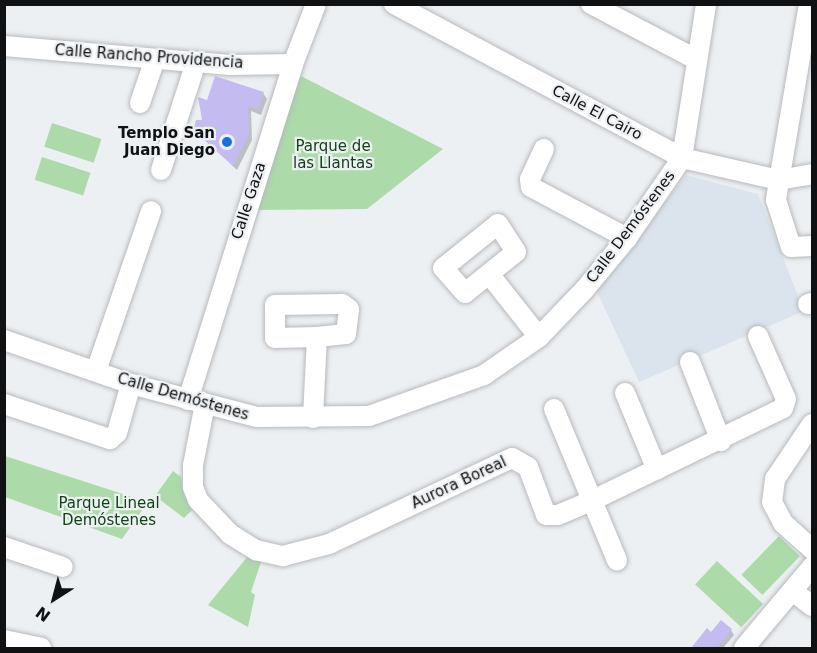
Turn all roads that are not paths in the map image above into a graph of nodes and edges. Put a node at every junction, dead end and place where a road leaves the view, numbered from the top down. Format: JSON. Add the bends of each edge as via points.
{"nodes":[{"id":1,"x":316,"y":4,"type":"edge"},
{"id":2,"x":394,"y":4,"type":"edge"},
{"id":3,"x":591,"y":4,"type":"edge"},
{"id":4,"x":706,"y":4,"type":"edge"},
{"id":5,"x":809,"y":4,"type":"edge"},
{"id":6,"x":4,"y":46,"type":"edge"},
{"id":7,"x":155,"y":59,"type":"junction"},
{"id":8,"x":697,"y":60,"type":"junction"},
{"id":9,"x":196,"y":62,"type":"junction"},
{"id":10,"x":293,"y":64,"type":"junction"},
{"id":11,"x":805,"y":78,"type":"edge"},
{"id":12,"x":140,"y":103,"type":"dead end"},
{"id":13,"x":544,"y":149,"type":"dead end"},
{"id":14,"x":682,"y":158,"type":"junction"},
{"id":15,"x":161,"y":170,"type":"dead end"},
{"id":16,"x":813,"y":174,"type":"edge"},
{"id":17,"x":779,"y":180,"type":"junction"},
{"id":18,"x":151,"y":211,"type":"dead end"},
{"id":19,"x":627,"y":238,"type":"junction"},
{"id":20,"x":813,"y":246,"type":"edge"},
{"id":21,"x":489,"y":274,"type":"junction"},
{"id":22,"x":758,"y":336,"type":"dead end"},
{"id":23,"x":539,"y":337,"type":"junction"},
{"id":24,"x":317,"y":338,"type":"dead end"},
{"id":25,"x":4,"y":340,"type":"edge"},
{"id":26,"x":690,"y":362,"type":"dead end"},
{"id":27,"x":96,"y":371,"type":"junction"},
{"id":28,"x":131,"y":384,"type":"junction"},
{"id":29,"x":625,"y":393,"type":"dead end"},
{"id":30,"x":197,"y":402,"type":"junction"},
{"id":31,"x":4,"y":404,"type":"edge"},
{"id":32,"x":554,"y":409,"type":"dead end"},
{"id":33,"x":313,"y":418,"type":"junction"},
{"id":34,"x":813,"y":424,"type":"edge"},
{"id":35,"x":721,"y":441,"type":"junction"},
{"id":36,"x":657,"y":470,"type":"junction"},
{"id":37,"x":593,"y":500,"type":"junction"},
{"id":38,"x":4,"y":547,"type":"edge"},
{"id":39,"x":813,"y":549,"type":"edge"},
{"id":40,"x":618,"y":560,"type":"dead end"},
{"id":41,"x":63,"y":567,"type":"dead end"},
{"id":42,"x":813,"y":567,"type":"edge"},
{"id":43,"x":794,"y":592,"type":"junction"},
{"id":44,"x":813,"y":606,"type":"edge"},
{"id":45,"x":4,"y":640,"type":"edge"},
{"id":46,"x":41,"y":648,"type":"edge"},
{"id":47,"x":744,"y":648,"type":"edge"}],
"edges":[{"from":1,"to":10,"type":"street","name":"Calle Gaza"},
{"from":2,"to":14,"type":"street","name":"Calle El Cairo"},
{"from":3,"to":8,"type":"street"},
{"from":4,"to":8,"type":"street","name":"Calle Demóstenes"},
{"from":5,"to":11,"type":"street"},
{"from":6,"to":7,"type":"street","name":"Calle Rancho Providencia"},
{"from":7,"to":9,"type":"street","name":"Calle Rancho Providencia"},
{"from":7,"to":12,"type":"street"},
{"from":8,"to":14,"type":"street","name":"Calle Demóstenes"},
{"from":9,"to":10,"type":"street","name":"Calle Rancho Providencia"},
{"from":9,"to":15,"type":"street"},
{"from":10,"to":30,"type":"street","name":"Calle Gaza"},
{"from":11,"to":17,"type":"street"},
{"from":13,"to":19,"type":"street","via":[[530,185]]},
{"from":14,"to":17,"type":"street","name":"Calle El Cairo"},
{"from":14,"to":19,"type":"street","name":"Calle Demóstenes"},
{"from":16,"to":17,"type":"street","name":"Calle El Cairo"},
{"from":17,"to":20,"type":"street","via":[[776,200],[789,244],[797,249]]},
{"from":18,"to":27,"type":"street"},
{"from":19,"to":23,"type":"street","name":"Calle Demóstenes"},
{"from":21,"to":21,"type":"street","via":[[465,293],[443,268],[498,224],[516,252]]},
{"from":21,"to":23,"type":"street"},
{"from":22,"to":35,"type":"street","name":"Aurora Boreal","via":[[785,405]]},
{"from":23,"to":33,"type":"street","name":"Calle Demóstenes","via":[[484,375],[410,404],[369,416]]},
{"from":24,"to":33,"type":"street"},
{"from":25,"to":27,"type":"street","name":"Calle Demóstenes"},
{"from":26,"to":35,"type":"street"},
{"from":27,"to":28,"type":"street","name":"Calle Demóstenes"},
{"from":28,"to":30,"type":"street","name":"Calle Demóstenes"},
{"from":28,"to":31,"type":"street","via":[[117,433],[110,439]]},
{"from":29,"to":36,"type":"street"},
{"from":30,"to":33,"type":"street","name":"Calle Demóstenes","via":[[257,417]]},
{"from":30,"to":37,"type":"street","name":"Aurora Boreal","via":[[195,494],[207,513],[230,534],[274,555],[320,548],[512,458],[528,467],[546,515],[554,516]]},
{"from":32,"to":37,"type":"street"},
{"from":34,"to":39,"type":"street","via":[[775,479],[772,502],[783,523]]},
{"from":35,"to":36,"type":"street","name":"Aurora Boreal"},
{"from":36,"to":37,"type":"street","name":"Aurora Boreal"},
{"from":37,"to":40,"type":"street"},
{"from":38,"to":41,"type":"street"},
{"from":42,"to":43,"type":"street"},
{"from":43,"to":44,"type":"street"},
{"from":43,"to":47,"type":"street"},
{"from":45,"to":46,"type":"street"}]}
